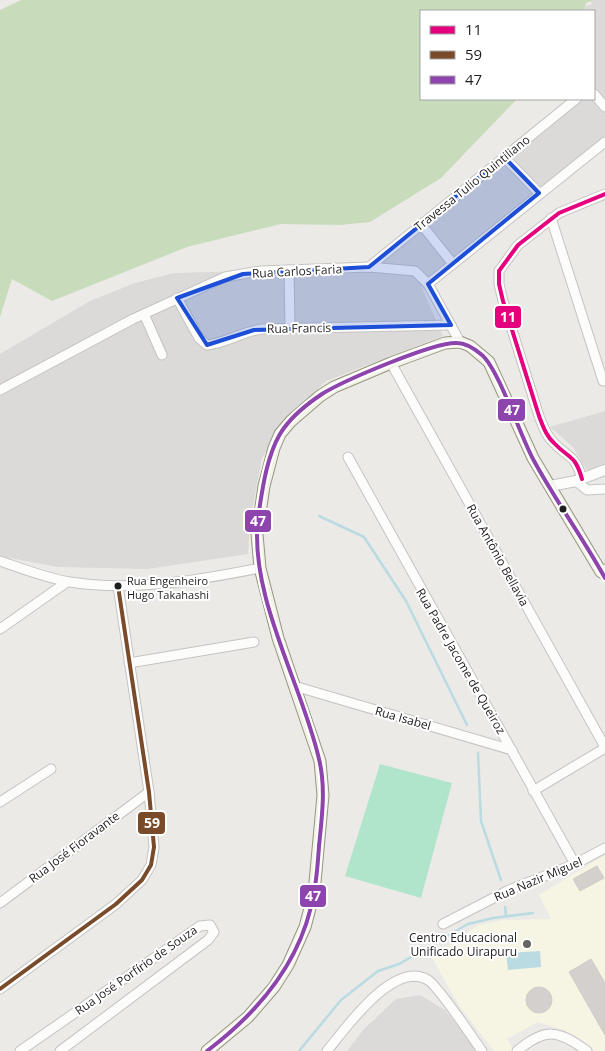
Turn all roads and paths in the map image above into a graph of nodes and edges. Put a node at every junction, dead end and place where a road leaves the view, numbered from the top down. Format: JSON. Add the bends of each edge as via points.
{"nodes":[{"id":1,"x":595,"y":95,"type":"edge"},
{"id":2,"x":575,"y":100,"type":"edge"},
{"id":3,"x":605,"y":107,"type":"edge"},
{"id":4,"x":605,"y":142,"type":"edge"},
{"id":5,"x":504,"y":157,"type":"junction"},
{"id":6,"x":539,"y":193,"type":"junction"},
{"id":7,"x":605,"y":194,"type":"edge"},
{"id":8,"x":551,"y":218,"type":"junction"},
{"id":9,"x":421,"y":224,"type":"junction"},
{"id":10,"x":453,"y":264,"type":"junction"},
{"id":11,"x":370,"y":267,"type":"junction"},
{"id":12,"x":288,"y":270,"type":"junction"},
{"id":13,"x":428,"y":284,"type":"junction"},
{"id":14,"x":178,"y":298,"type":"junction"},
{"id":15,"x":144,"y":314,"type":"junction"},
{"id":16,"x":451,"y":325,"type":"junction"},
{"id":17,"x":290,"y":328,"type":"junction"},
{"id":18,"x":460,"y":342,"type":"junction"},
{"id":19,"x":162,"y":355,"type":"dead end"},
{"id":20,"x":391,"y":364,"type":"junction"},
{"id":21,"x":603,"y":381,"type":"dead end"},
{"id":22,"x":0,"y":390,"type":"edge"},
{"id":23,"x":348,"y":457,"type":"dead end"},
{"id":24,"x":605,"y":470,"type":"edge"},
{"id":25,"x":579,"y":480,"type":"junction"},
{"id":26,"x":550,"y":486,"type":"junction"},
{"id":27,"x":605,"y":490,"type":"edge"},
{"id":28,"x":0,"y":561,"type":"edge"},
{"id":29,"x":260,"y":568,"type":"junction"},
{"id":30,"x":604,"y":573,"type":"edge"},
{"id":31,"x":67,"y":582,"type":"junction"},
{"id":32,"x":118,"y":586,"type":"junction"},
{"id":33,"x":0,"y":629,"type":"edge"},
{"id":34,"x":254,"y":642,"type":"dead end"},
{"id":35,"x":129,"y":663,"type":"junction"},
{"id":36,"x":294,"y":686,"type":"junction"},
{"id":37,"x":605,"y":748,"type":"edge"},
{"id":38,"x":512,"y":750,"type":"junction"},
{"id":39,"x":51,"y":769,"type":"dead end"},
{"id":40,"x":533,"y":791,"type":"junction"},
{"id":41,"x":149,"y":792,"type":"junction"},
{"id":42,"x":0,"y":802,"type":"edge"},
{"id":43,"x":605,"y":848,"type":"edge"},
{"id":44,"x":574,"y":864,"type":"junction"},
{"id":45,"x":0,"y":902,"type":"edge"},
{"id":46,"x":443,"y":924,"type":"dead end"},
{"id":47,"x":0,"y":989,"type":"edge"},
{"id":48,"x":519,"y":1050,"type":"edge"},
{"id":49,"x":20,"y":1051,"type":"edge"},
{"id":50,"x":60,"y":1051,"type":"edge"},
{"id":51,"x":207,"y":1051,"type":"edge"},
{"id":52,"x":327,"y":1051,"type":"edge"},
{"id":53,"x":482,"y":1051,"type":"edge"},
{"id":54,"x":588,"y":1051,"type":"edge"}],
"edges":[{"from":1,"to":3,"type":"street"},
{"from":2,"to":5,"type":"street","name":"Travessa Tulio Quintiliano"},
{"from":4,"to":6,"type":"street"},
{"from":5,"to":6,"type":"street"},
{"from":5,"to":9,"type":"street","name":"Travessa Tulio Quintiliano"},
{"from":6,"to":10,"type":"street"},
{"from":7,"to":8,"type":"street"},
{"from":8,"to":21,"type":"street"},
{"from":8,"to":25,"type":"street","via":[[518,245],[504,262],[499,271],[499,284],[546,433],[555,445],[573,458]]},
{"from":9,"to":10,"type":"street"},
{"from":9,"to":11,"type":"street","name":"Travessa Tulio Quintiliano"},
{"from":10,"to":13,"type":"street"},
{"from":11,"to":12,"type":"street","name":"Rua Carlos Faria"},
{"from":11,"to":13,"type":"street","name":"Rua Carlos Faria","via":[[407,268],[420,274]]},
{"from":12,"to":14,"type":"street","name":"Rua Carlos Faria","via":[[225,277]]},
{"from":12,"to":17,"type":"street"},
{"from":13,"to":16,"type":"street","name":"Rua Carlos Faria"},
{"from":14,"to":15,"type":"street","name":"Rua Carlos Faria"},
{"from":14,"to":17,"type":"street","name":"Rua Francis","via":[[199,338],[207,345],[248,331]]},
{"from":15,"to":19,"type":"street"},
{"from":15,"to":22,"type":"street","name":"Rua Carlos Faria"},
{"from":16,"to":17,"type":"street","name":"Rua Francis"},
{"from":16,"to":18,"type":"street","name":"Rua Carlos Faria"},
{"from":18,"to":20,"type":"main road","via":[[426,349]]},
{"from":18,"to":26,"type":"main road","via":[[489,362],[532,458]]},
{"from":20,"to":29,"type":"main road","via":[[320,396],[280,434],[258,518]]},
{"from":20,"to":37,"type":"street","name":"Rua Antônio Bellavia"},
{"from":23,"to":38,"type":"street","name":"Rua Padre Jacome de Queiroz"},
{"from":24,"to":25,"type":"street"},
{"from":25,"to":26,"type":"street"},
{"from":25,"to":27,"type":"street","via":[[587,490]]},
{"from":26,"to":30,"type":"main road"},
{"from":28,"to":31,"type":"street"},
{"from":29,"to":32,"type":"street","via":[[208,578]]},
{"from":29,"to":36,"type":"main road"},
{"from":31,"to":32,"type":"street"},
{"from":31,"to":33,"type":"street"},
{"from":32,"to":35,"type":"street"},
{"from":34,"to":35,"type":"street"},
{"from":35,"to":41,"type":"street"},
{"from":36,"to":38,"type":"street","name":"Rua Isabel"},
{"from":36,"to":51,"type":"main road","via":[[320,761],[323,795],[314,893],[305,927],[274,987],[248,1017]]},
{"from":37,"to":40,"type":"street"},
{"from":38,"to":40,"type":"street","name":"Rua Padre Jacome de Queiroz"},
{"from":39,"to":42,"type":"street"},
{"from":40,"to":44,"type":"street","name":"Rua Padre Jacome de Queiroz"},
{"from":41,"to":45,"type":"street","name":"Rua José Fioravante"},
{"from":41,"to":47,"type":"street","via":[[154,847],[151,866],[142,880],[116,904]]},
{"from":43,"to":44,"type":"street","name":"Rua Nazir Miguel"},
{"from":44,"to":46,"type":"street","name":"Rua Nazir Miguel","via":[[509,890]]},
{"from":48,"to":54,"type":"street","via":[[536,1036],[552,1033],[572,1040]]},
{"from":49,"to":50,"type":"street","name":"Rua José Porfírio de Souza","via":[[200,926],[210,925],[213,928],[208,940]]},
{"from":52,"to":53,"type":"street","via":[[382,990],[394,981],[420,978],[428,980],[438,991]]}]}
